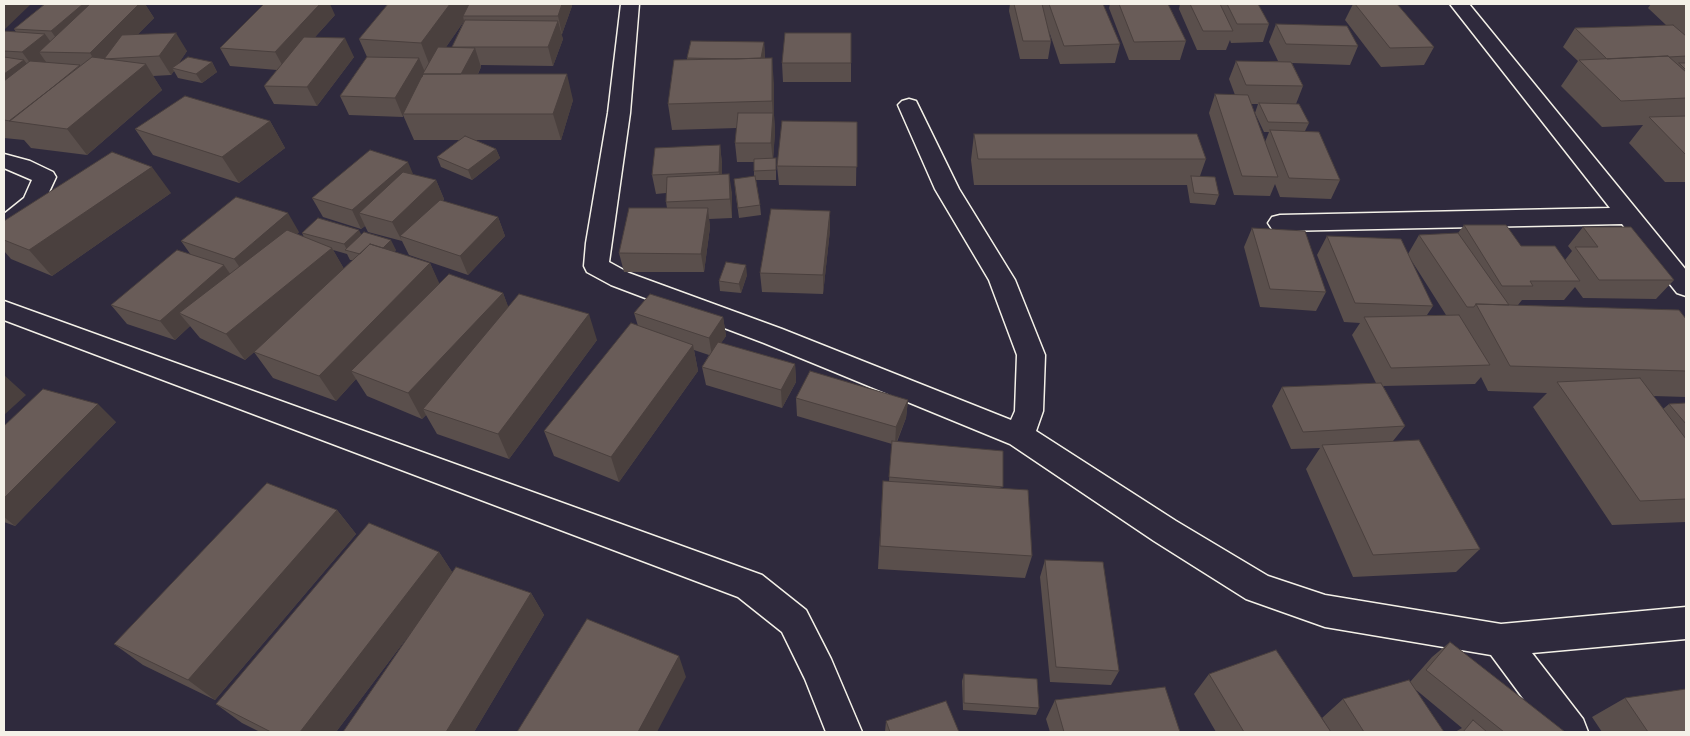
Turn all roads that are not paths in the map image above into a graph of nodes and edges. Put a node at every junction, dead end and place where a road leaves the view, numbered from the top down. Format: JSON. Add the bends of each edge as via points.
{"nodes":[{"id":1,"x":630,"y":4,"type":"edge"},
{"id":2,"x":1459,"y":4,"type":"edge"},
{"id":3,"x":909,"y":105,"type":"dead end"},
{"id":4,"x":4,"y":162,"type":"edge"},
{"id":5,"x":1628,"y":216,"type":"junction"},
{"id":6,"x":1280,"y":224,"type":"dead end"},
{"id":7,"x":4,"y":226,"type":"edge"},
{"id":8,"x":1686,"y":287,"type":"edge"},
{"id":9,"x":4,"y":310,"type":"edge"},
{"id":10,"x":1020,"y":436,"type":"junction"},
{"id":11,"x":1686,"y":623,"type":"edge"},
{"id":12,"x":1501,"y":640,"type":"junction"},
{"id":13,"x":844,"y":732,"type":"edge"},
{"id":14,"x":1570,"y":732,"type":"edge"}],
"edges":[{"from":1,"to":10,"type":"street","via":[[619,113],[596,266],[620,279],[773,336]]},
{"from":2,"to":5,"type":"street"},
{"from":3,"to":10,"type":"street","via":[[947,188],[1002,280],[1031,356],[1029,411]]},
{"from":4,"to":7,"type":"street","via":[[22,166],[44,177],[34,202]]},
{"from":5,"to":6,"type":"street"},
{"from":5,"to":8,"type":"street"},
{"from":9,"to":13,"type":"street","via":[[750,586],[794,621]]},
{"from":10,"to":12,"type":"street","via":[[1258,588],[1325,611]]},
{"from":11,"to":12,"type":"street"},
{"from":12,"to":14,"type":"street"}]}
